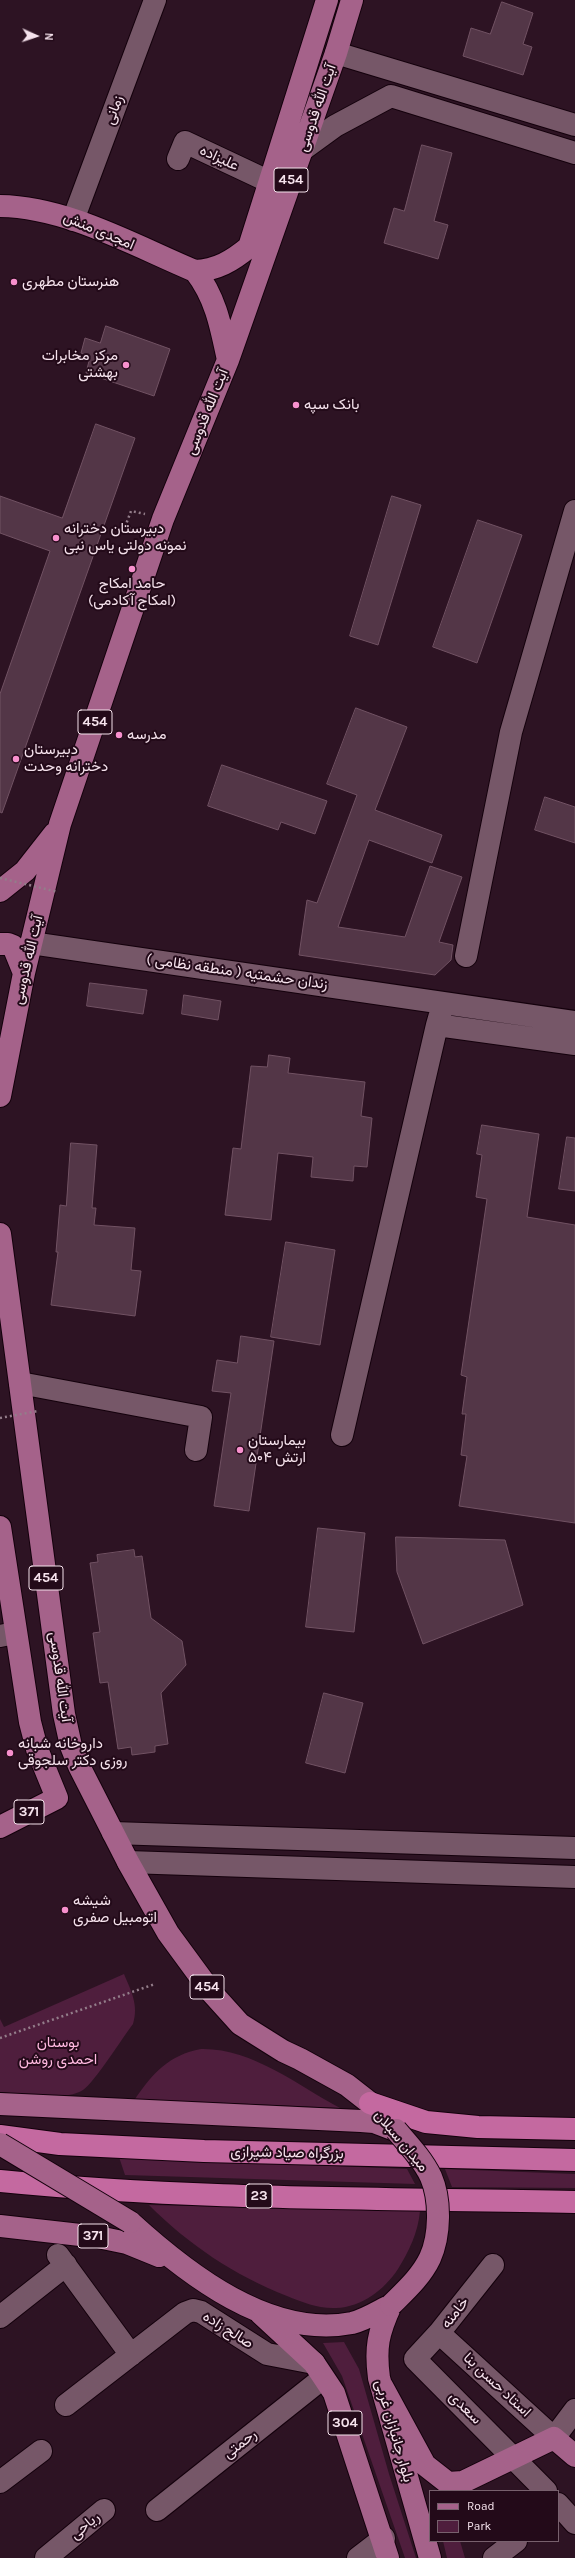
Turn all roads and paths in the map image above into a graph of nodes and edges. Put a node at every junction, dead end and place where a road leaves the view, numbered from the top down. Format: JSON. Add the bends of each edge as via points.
{"nodes":[{"id":1,"x":155,"y":0,"type":"edge"},
{"id":2,"x":327,"y":0,"type":"edge"},
{"id":3,"x":352,"y":0,"type":"edge"},
{"id":4,"x":336,"y":53,"type":"junction"},
{"id":5,"x":575,"y":125,"type":"edge"},
{"id":6,"x":302,"y":150,"type":"junction"},
{"id":7,"x":575,"y":153,"type":"edge"},
{"id":8,"x":178,"y":159,"type":"dead end"},
{"id":9,"x":270,"y":182,"type":"junction"},
{"id":10,"x":0,"y":206,"type":"edge"},
{"id":11,"x":73,"y":220,"type":"junction"},
{"id":12,"x":195,"y":271,"type":"junction"},
{"id":13,"x":228,"y":360,"type":"junction"},
{"id":14,"x":131,"y":511,"type":"dead end"},
{"id":15,"x":575,"y":511,"type":"edge"},
{"id":16,"x":171,"y":544,"type":"dead end"},
{"id":17,"x":60,"y":824,"type":"junction"},
{"id":18,"x":0,"y":878,"type":"edge"},
{"id":19,"x":0,"y":890,"type":"edge"},
{"id":20,"x":58,"y":892,"type":"dead end"},
{"id":21,"x":31,"y":943,"type":"junction"},
{"id":22,"x":0,"y":944,"type":"edge"},
{"id":23,"x":466,"y":956,"type":"dead end"},
{"id":24,"x":24,"y":973,"type":"junction"},
{"id":25,"x":443,"y":1002,"type":"junction"},
{"id":26,"x":575,"y":1022,"type":"edge"},
{"id":27,"x":437,"y":1025,"type":"junction"},
{"id":28,"x":575,"y":1044,"type":"edge"},
{"id":29,"x":0,"y":1096,"type":"edge"},
{"id":30,"x":0,"y":1234,"type":"edge"},
{"id":31,"x":20,"y":1383,"type":"junction"},
{"id":32,"x":38,"y":1411,"type":"dead end"},
{"id":33,"x":0,"y":1418,"type":"edge"},
{"id":34,"x":342,"y":1435,"type":"dead end"},
{"id":35,"x":196,"y":1450,"type":"dead end"},
{"id":36,"x":0,"y":1527,"type":"edge"},
{"id":37,"x":8,"y":1635,"type":"edge"},
{"id":38,"x":57,"y":1798,"type":"joint"},
{"id":39,"x":0,"y":1827,"type":"edge"},
{"id":40,"x":113,"y":1833,"type":"junction"},
{"id":41,"x":168,"y":1835,"type":"junction"},
{"id":42,"x":575,"y":1848,"type":"edge"},
{"id":43,"x":128,"y":1862,"type":"junction"},
{"id":44,"x":169,"y":1864,"type":"junction"},
{"id":45,"x":575,"y":1878,"type":"edge"},
{"id":46,"x":155,"y":1984,"type":"dead end"},
{"id":47,"x":0,"y":2038,"type":"edge"},
{"id":48,"x":283,"y":2051,"type":"joint"},
{"id":49,"x":370,"y":2103,"type":"junction"},
{"id":50,"x":0,"y":2104,"type":"edge"},
{"id":51,"x":575,"y":2129,"type":"edge"},
{"id":52,"x":396,"y":2130,"type":"junction"},
{"id":53,"x":0,"y":2136,"type":"edge"},
{"id":54,"x":0,"y":2144,"type":"edge"},
{"id":55,"x":575,"y":2160,"type":"edge"},
{"id":56,"x":0,"y":2181,"type":"edge"},
{"id":57,"x":575,"y":2202,"type":"edge"},
{"id":58,"x":0,"y":2226,"type":"edge"},
{"id":59,"x":182,"y":2265,"type":"junction"},
{"id":60,"x":493,"y":2265,"type":"dead end"},
{"id":61,"x":391,"y":2305,"type":"junction"},
{"id":62,"x":260,"y":2313,"type":"junction"},
{"id":63,"x":0,"y":2317,"type":"edge"},
{"id":64,"x":440,"y":2333,"type":"junction"},
{"id":65,"x":131,"y":2354,"type":"junction"},
{"id":66,"x":415,"y":2359,"type":"joint"},
{"id":67,"x":318,"y":2370,"type":"junction"},
{"id":68,"x":382,"y":2386,"type":"junction"},
{"id":69,"x":66,"y":2405,"type":"dead end"},
{"id":70,"x":575,"y":2410,"type":"edge"},
{"id":71,"x":554,"y":2438,"type":"junction"},
{"id":72,"x":42,"y":2451,"type":"dead end"},
{"id":73,"x":575,"y":2456,"type":"edge"},
{"id":74,"x":516,"y":2458,"type":"junction"},
{"id":75,"x":0,"y":2482,"type":"edge"},
{"id":76,"x":545,"y":2490,"type":"edge"},
{"id":77,"x":559,"y":2506,"type":"edge"},
{"id":78,"x":104,"y":2510,"type":"dead end"},
{"id":79,"x":157,"y":2510,"type":"dead end"},
{"id":80,"x":575,"y":2523,"type":"edge"},
{"id":81,"x":515,"y":2542,"type":"edge"},
{"id":82,"x":386,"y":2548,"type":"edge"},
{"id":83,"x":46,"y":2558,"type":"edge"},
{"id":84,"x":358,"y":2558,"type":"edge"},
{"id":85,"x":430,"y":2558,"type":"edge"},
{"id":86,"x":494,"y":2558,"type":"edge"}],
"edges":[{"from":1,"to":11,"type":"street","name":"زمانی"},
{"from":2,"to":9,"type":"main road","name":"آیت الله قدوسی","number":"454"},
{"from":3,"to":4,"type":"main road","name":"آیت الله قدوسی","number":"454"},
{"from":4,"to":5,"type":"street"},
{"from":4,"to":6,"type":"main road","name":"آیت الله قدوسی","number":"454"},
{"from":6,"to":7,"type":"street","via":[[336,126],[391,96]]},
{"from":6,"to":13,"type":"main road","name":"آیت الله قدوسی","number":"454"},
{"from":8,"to":9,"type":"street","name":"علیزاده","via":[[185,142]]},
{"from":9,"to":12,"type":"main road","name":"آیت الله قدوسی","number":"454","via":[[249,247],[223,266]]},
{"from":10,"to":11,"type":"main road","name":"امجدی منش","via":[[36,208]]},
{"from":11,"to":12,"type":"main road","name":"امجدی منش"},
{"from":12,"to":13,"type":"main road","via":[[216,305]]},
{"from":13,"to":17,"type":"main road","name":"آیت الله قدوسی","number":"454","via":[[163,519]]},
{"from":14,"to":16,"type":"path","bridge":true,"via":[[125,528]]},
{"from":15,"to":23,"type":"street","via":[[511,732]]},
{"from":17,"to":19,"type":"main road","name":"آیت الله قدوسی","number":"454","via":[[25,872]]},
{"from":17,"to":21,"type":"main road","name":"آیت الله قدوسی","number":"454"},
{"from":18,"to":20,"type":"path","bridge":true},
{"from":21,"to":24,"type":"main road","name":"آیت الله قدوسی","number":"454"},
{"from":21,"to":25,"type":"street","name":"زندان حشمتیه ( منطقه نظامی )"},
{"from":22,"to":24,"type":"main road","via":[[13,946]]},
{"from":24,"to":29,"type":"main road","name":"آیت الله قدوسی","number":"454"},
{"from":25,"to":26,"type":"street","name":"زندان حشمتیه ( منطقه نظامی )"},
{"from":25,"to":27,"type":"street"},
{"from":27,"to":28,"type":"street"},
{"from":27,"to":34,"type":"street"},
{"from":30,"to":31,"type":"main road","name":"آیت الله قدوسی","number":"454"},
{"from":31,"to":35,"type":"street","via":[[202,1417]]},
{"from":31,"to":40,"type":"main road","name":"آیت الله قدوسی","number":"454","via":[[67,1730],[79,1766]]},
{"from":32,"to":33,"type":"path","bridge":true},
{"from":36,"to":37,"type":"main road","number":"454"},
{"from":37,"to":38,"type":"main road","number":"454","via":[[33,1736]]},
{"from":38,"to":39,"type":"main road","number":"371"},
{"from":40,"to":41,"type":"street"},
{"from":40,"to":43,"type":"main road","name":"آیت الله قدوسی","number":"454"},
{"from":41,"to":42,"type":"street"},
{"from":41,"to":44,"type":"street"},
{"from":43,"to":44,"type":"street"},
{"from":43,"to":48,"type":"main road","name":"آیت الله قدوسی","number":"454","via":[[168,1933],[212,1993],[240,2024]]},
{"from":44,"to":45,"type":"street"},
{"from":46,"to":47,"type":"path"},
{"from":48,"to":49,"type":"main road","name":"میدان سبلان","via":[[347,2085]]},
{"from":49,"to":51,"type":"highway","via":[[426,2122],[478,2127]]},
{"from":49,"to":52,"type":"main road","name":"میدان سبلان"},
{"from":50,"to":52,"type":"main road","via":[[360,2121],[374,2122]]},
{"from":52,"to":61,"type":"main road","name":"میدان سبلان","bridge":true,"via":[[432,2178],[438,2222],[430,2258],[414,2282]]},
{"from":53,"to":55,"type":"highway","name":"بزرگراه صیاد شیرازی","via":[[60,2144],[204,2151]]},
{"from":54,"to":59,"type":"main road","name":"میدان سبلان","bridge":true,"via":[[130,2222]]},
{"from":56,"to":57,"type":"highway","number":"23","via":[[205,2195]]},
{"from":58,"to":59,"type":"main road","number":"371","via":[[83,2235],[127,2243]]},
{"from":59,"to":62,"type":"main road","name":"میدان سبلان"},
{"from":60,"to":64,"type":"street","name":"خامنه"},
{"from":61,"to":62,"type":"main road","name":"میدان سبلان","via":[[353,2323],[312,2326]]},
{"from":61,"to":68,"type":"main road","name":"بلوار جانبازان غربی","via":[[380,2328],[375,2352]]},
{"from":62,"to":67,"type":"main road","number":"304"},
{"from":63,"to":65,"type":"street","via":[[62,2260]]},
{"from":64,"to":66,"type":"street","name":"خامنه"},
{"from":64,"to":71,"type":"street","name":"استاد حسن بنا"},
{"from":65,"to":67,"type":"street","name":"صالح زاده","via":[[185,2312],[193,2310],[201,2312],[267,2354]]},
{"from":65,"to":69,"type":"street","name":"صالح زاده"},
{"from":66,"to":74,"type":"street","name":"سعدی"},
{"from":67,"to":79,"type":"street","name":"رحمتی"},
{"from":67,"to":82,"type":"main road","number":"304","via":[[334,2393]]},
{"from":68,"to":74,"type":"main road","via":[[425,2465],[448,2483],[463,2482]]},
{"from":68,"to":85,"type":"main road","name":"بلوار جانبازان غربی"},
{"from":70,"to":71,"type":"street"},
{"from":71,"to":73,"type":"main road"},
{"from":71,"to":74,"type":"main road"},
{"from":72,"to":75,"type":"street"},
{"from":74,"to":76,"type":"street","name":"سعدی"},
{"from":77,"to":80,"type":"street"},
{"from":78,"to":83,"type":"street","name":"ریاحی"},
{"from":81,"to":86,"type":"street"},
{"from":82,"to":84,"type":"street"}]}
